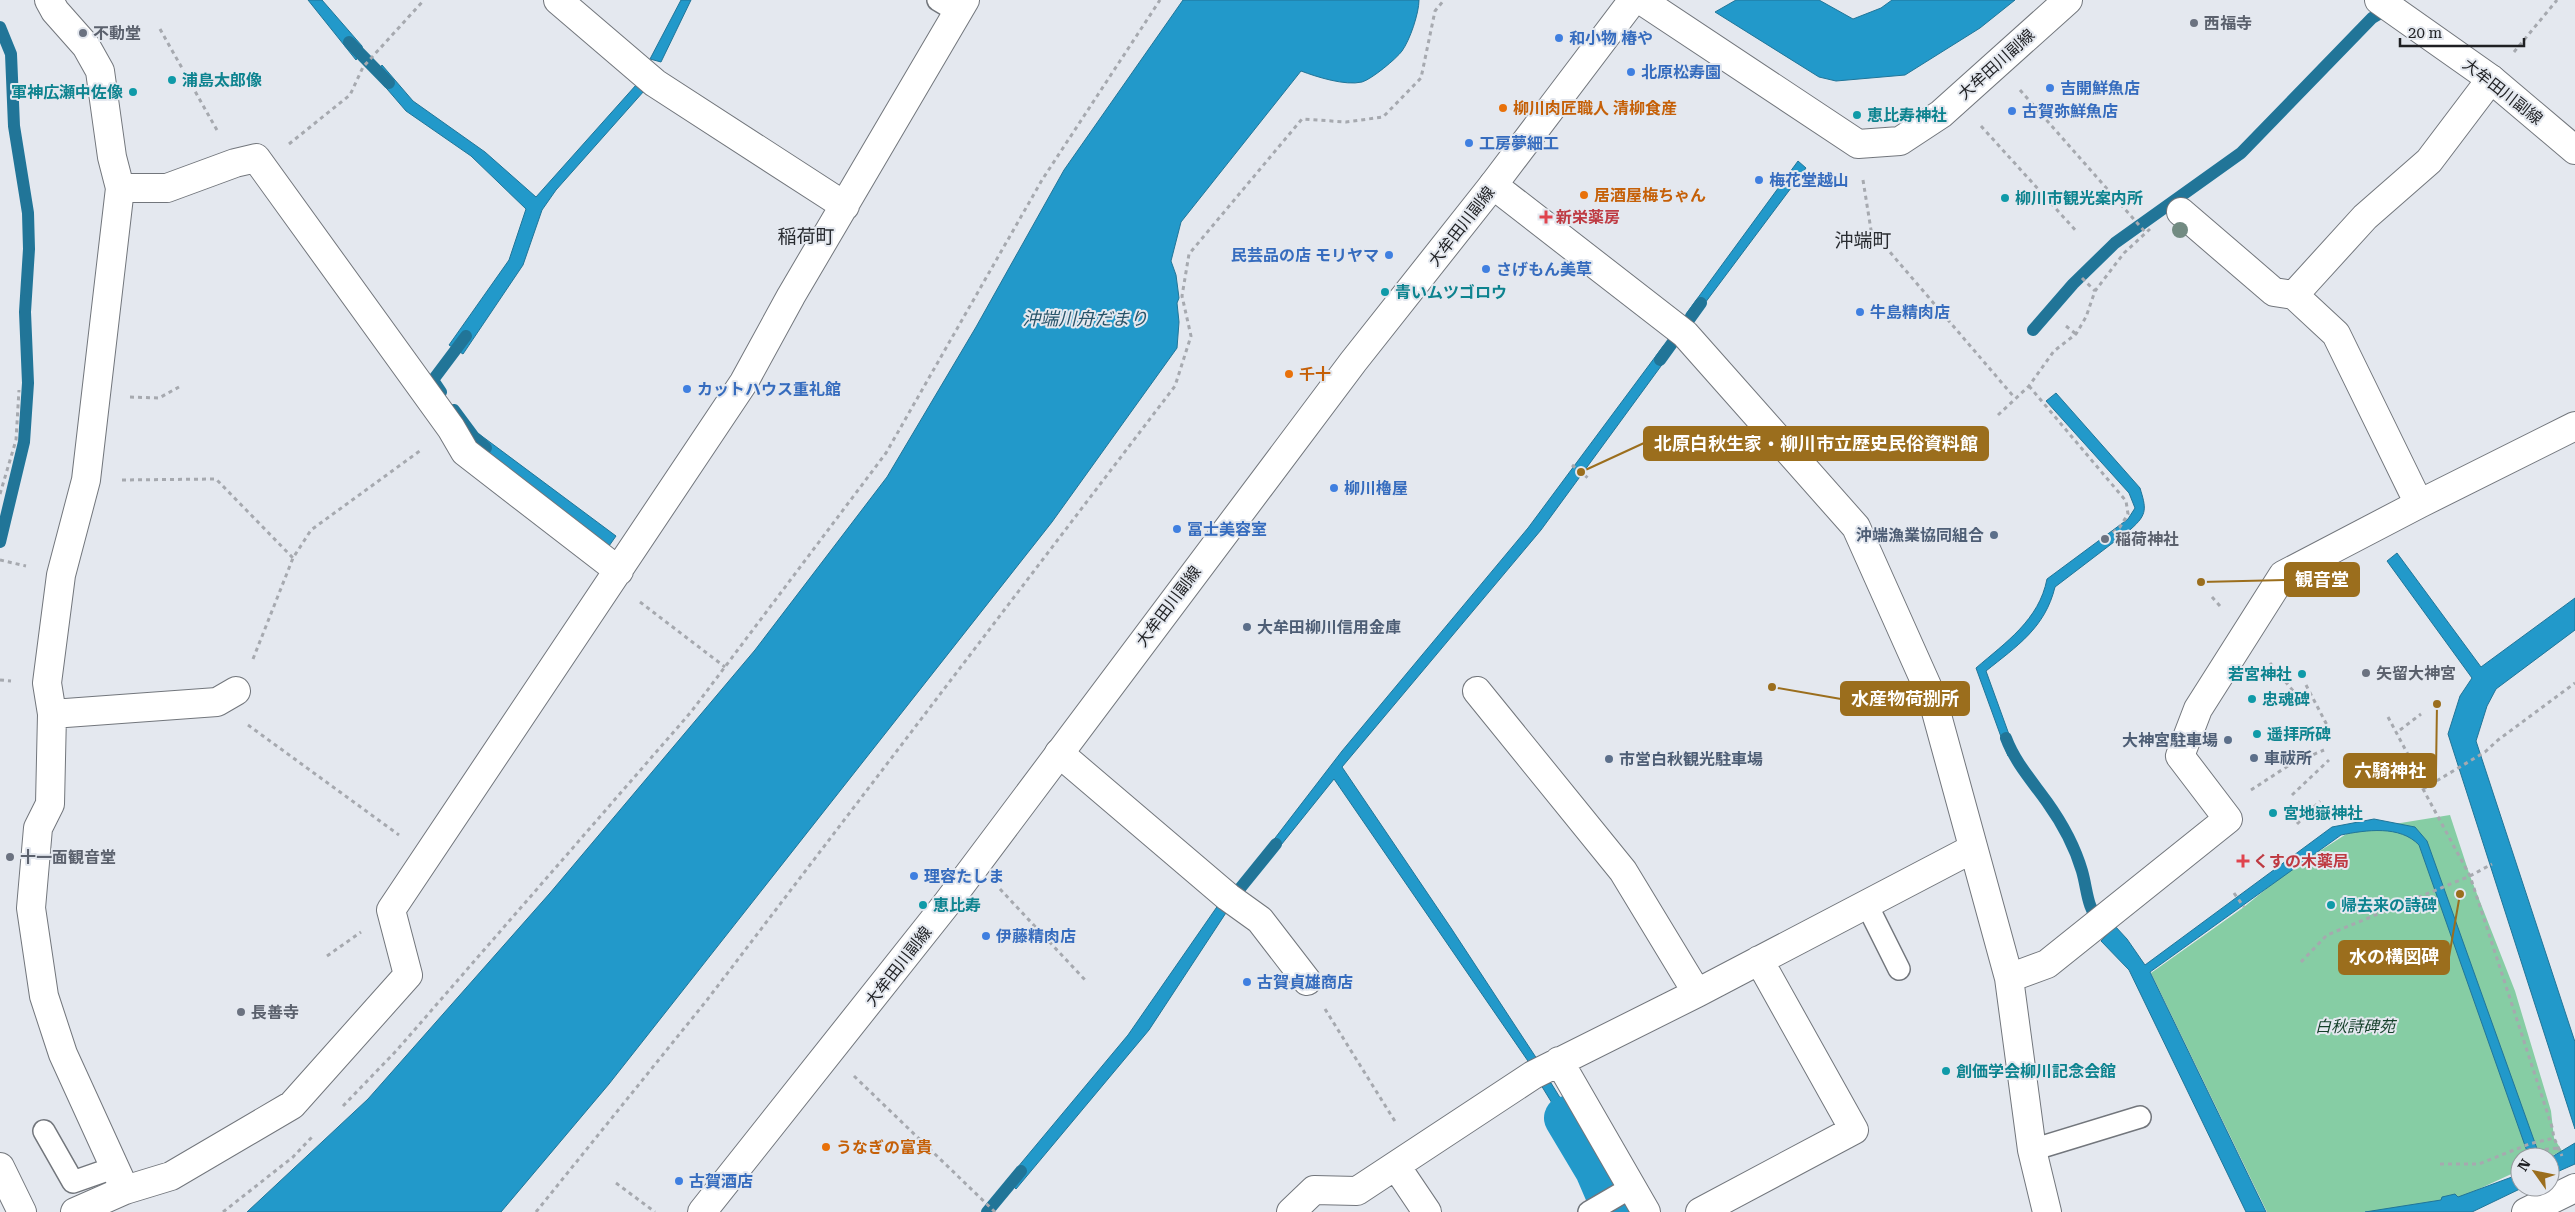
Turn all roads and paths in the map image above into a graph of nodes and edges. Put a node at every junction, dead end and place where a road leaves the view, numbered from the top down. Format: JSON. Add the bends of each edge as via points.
{"nodes":[{"id":1,"x":49,"y":0,"type":"edge"},
{"id":2,"x":424,"y":0,"type":"edge"},
{"id":3,"x":558,"y":0,"type":"edge"},
{"id":4,"x":1160,"y":0,"type":"edge"},
{"id":5,"x":1444,"y":0,"type":"edge"},
{"id":6,"x":1633,"y":0,"type":"edge"},
{"id":7,"x":1641,"y":0,"type":"edge"},
{"id":8,"x":2068,"y":0,"type":"edge"},
{"id":9,"x":2379,"y":0,"type":"edge"},
{"id":10,"x":2557,"y":0,"type":"edge"},
{"id":11,"x":954,"y":4,"type":"edge"},
{"id":12,"x":160,"y":29,"type":"dead end"},
{"id":13,"x":1997,"y":63,"type":"junction"},
{"id":14,"x":2491,"y":79,"type":"junction"},
{"id":15,"x":1956,"y":100,"type":"junction"},
{"id":16,"x":1858,"y":144,"type":"junction"},
{"id":17,"x":2575,"y":150,"type":"edge"},
{"id":18,"x":246,"y":161,"type":"junction"},
{"id":19,"x":1493,"y":185,"type":"junction"},
{"id":20,"x":120,"y":188,"type":"junction"},
{"id":21,"x":845,"y":206,"type":"junction"},
{"id":22,"x":2181,"y":212,"type":"joint"},
{"id":23,"x":2077,"y":232,"type":"dead end"},
{"id":24,"x":2145,"y":232,"type":"junction"},
{"id":25,"x":2082,"y":278,"type":"dead end"},
{"id":26,"x":2096,"y":291,"type":"junction"},
{"id":27,"x":2294,"y":295,"type":"junction"},
{"id":28,"x":2066,"y":326,"type":"dead end"},
{"id":29,"x":2076,"y":334,"type":"junction"},
{"id":30,"x":179,"y":386,"type":"dead end"},
{"id":31,"x":2029,"y":386,"type":"junction"},
{"id":32,"x":18,"y":390,"type":"dead end"},
{"id":33,"x":94,"y":397,"type":"junction"},
{"id":34,"x":2014,"y":397,"type":"junction"},
{"id":35,"x":1998,"y":415,"type":"dead end"},
{"id":36,"x":2575,"y":426,"type":"edge"},
{"id":37,"x":451,"y":428,"type":"junction"},
{"id":38,"x":1572,"y":465,"type":"dead end"},
{"id":39,"x":1588,"y":478,"type":"dead end"},
{"id":40,"x":86,"y":480,"type":"junction"},
{"id":41,"x":0,"y":494,"type":"edge"},
{"id":42,"x":2418,"y":504,"type":"junction"},
{"id":43,"x":2111,"y":534,"type":"dead end"},
{"id":44,"x":293,"y":558,"type":"junction"},
{"id":45,"x":615,"y":576,"type":"junction"},
{"id":46,"x":725,"y":667,"type":"junction"},
{"id":47,"x":2575,"y":683,"type":"edge"},
{"id":48,"x":2306,"y":685,"type":"dead end"},
{"id":49,"x":1477,"y":691,"type":"dead end"},
{"id":50,"x":227,"y":696,"type":"junction"},
{"id":51,"x":52,"y":714,"type":"junction"},
{"id":52,"x":2421,"y":714,"type":"dead end"},
{"id":53,"x":2388,"y":717,"type":"dead end"},
{"id":54,"x":2328,"y":727,"type":"dead end"},
{"id":55,"x":2400,"y":730,"type":"dead end"},
{"id":56,"x":2324,"y":750,"type":"dead end"},
{"id":57,"x":1059,"y":753,"type":"junction"},
{"id":58,"x":2329,"y":760,"type":"dead end"},
{"id":59,"x":2423,"y":789,"type":"junction"},
{"id":60,"x":2292,"y":795,"type":"dead end"},
{"id":61,"x":2320,"y":801,"type":"dead end"},
{"id":62,"x":2221,"y":810,"type":"junction"},
{"id":63,"x":2297,"y":824,"type":"dead end"},
{"id":64,"x":1972,"y":849,"type":"junction"},
{"id":65,"x":427,"y":856,"type":"junction"},
{"id":66,"x":976,"y":863,"type":"junction"},
{"id":67,"x":2492,"y":864,"type":"dead end"},
{"id":68,"x":2470,"y":876,"type":"junction"},
{"id":69,"x":2234,"y":893,"type":"dead end"},
{"id":70,"x":1866,"y":903,"type":"junction"},
{"id":71,"x":2244,"y":907,"type":"dead end"},
{"id":72,"x":1759,"y":960,"type":"junction"},
{"id":73,"x":2301,"y":962,"type":"dead end"},
{"id":74,"x":1899,"y":970,"type":"dead end"},
{"id":75,"x":2009,"y":978,"type":"junction"},
{"id":76,"x":1086,"y":981,"type":"dead end"},
{"id":77,"x":1307,"y":981,"type":"joint"},
{"id":78,"x":1697,"y":993,"type":"junction"},
{"id":79,"x":830,"y":1053,"type":"junction"},
{"id":80,"x":1546,"y":1068,"type":"junction"},
{"id":81,"x":342,"y":1107,"type":"dead end"},
{"id":82,"x":2140,"y":1117,"type":"dead end"},
{"id":83,"x":44,"y":1131,"type":"dead end"},
{"id":84,"x":314,"y":1135,"type":"dead end"},
{"id":85,"x":2554,"y":1138,"type":"junction"},
{"id":86,"x":2558,"y":1147,"type":"edge"},
{"id":87,"x":2032,"y":1150,"type":"junction"},
{"id":88,"x":2560,"y":1150,"type":"edge"},
{"id":89,"x":1406,"y":1159,"type":"junction"},
{"id":90,"x":2565,"y":1162,"type":"dead end"},
{"id":91,"x":2440,"y":1164,"type":"dead end"},
{"id":92,"x":0,"y":1167,"type":"edge"},
{"id":93,"x":119,"y":1179,"type":"junction"},
{"id":94,"x":616,"y":1183,"type":"dead end"},
{"id":95,"x":1632,"y":1188,"type":"junction"},
{"id":96,"x":2575,"y":1188,"type":"edge"},
{"id":97,"x":22,"y":1212,"type":"edge"},
{"id":98,"x":74,"y":1212,"type":"edge"},
{"id":99,"x":223,"y":1212,"type":"edge"},
{"id":100,"x":536,"y":1212,"type":"edge"},
{"id":101,"x":655,"y":1212,"type":"edge"},
{"id":102,"x":702,"y":1212,"type":"edge"},
{"id":103,"x":995,"y":1212,"type":"edge"},
{"id":104,"x":1291,"y":1212,"type":"edge"},
{"id":105,"x":1427,"y":1212,"type":"edge"},
{"id":106,"x":1589,"y":1212,"type":"edge"},
{"id":107,"x":1646,"y":1212,"type":"edge"},
{"id":108,"x":1700,"y":1212,"type":"edge"},
{"id":109,"x":2047,"y":1212,"type":"edge"},
{"id":110,"x":2526,"y":1212,"type":"edge"}],
"edges":[{"from":1,"to":20,"type":"street","via":[[86,46],[100,71],[112,157]]},
{"from":2,"to":18,"type":"path","via":[[363,66],[350,95],[293,142]]},
{"from":3,"to":21,"type":"street","via":[[647,77]]},
{"from":4,"to":46,"type":"path","via":[[1042,180],[886,452]]},
{"from":5,"to":100,"type":"path","via":[[1435,11],[1421,78],[1384,117],[1346,122],[1302,120],[1189,254],[1182,296],[1191,336],[1175,386],[707,1000]]},
{"from":6,"to":19,"type":"street","name":"大牟田川副線"},
{"from":7,"to":16,"type":"street"},
{"from":8,"to":13,"type":"street","name":"大牟田川副線"},
{"from":9,"to":14,"type":"street","name":"大牟田川副線"},
{"from":10,"to":14,"type":"path"},
{"from":11,"to":21,"type":"street"},
{"from":12,"to":18,"type":"path"},
{"from":13,"to":15,"type":"street","name":"大牟田川副線"},
{"from":13,"to":24,"type":"path"},
{"from":14,"to":17,"type":"street","name":"大牟田川副線"},
{"from":14,"to":27,"type":"street","via":[[2429,161],[2366,217]]},
{"from":15,"to":16,"type":"street","name":"大牟田川副線","via":[[1900,141]]},
{"from":15,"to":23,"type":"path"},
{"from":16,"to":34,"type":"path","via":[[1871,230]]},
{"from":18,"to":20,"type":"street","via":[[167,188]]},
{"from":18,"to":37,"type":"street"},
{"from":19,"to":57,"type":"street","name":"大牟田川副線","via":[[1353,362]]},
{"from":19,"to":64,"type":"street","via":[[1684,334],[1851,520],[1932,697]]},
{"from":20,"to":33,"type":"street"},
{"from":21,"to":45,"type":"street","via":[[744,382]]},
{"from":22,"to":24,"type":"path"},
{"from":22,"to":27,"type":"street","via":[[2274,292]]},
{"from":24,"to":26,"type":"path","via":[[2124,253]]},
{"from":25,"to":26,"type":"path"},
{"from":26,"to":29,"type":"path"},
{"from":27,"to":42,"type":"street","via":[[2336,334]]},
{"from":28,"to":29,"type":"path"},
{"from":29,"to":31,"type":"path","via":[[2054,352]]},
{"from":30,"to":33,"type":"path","via":[[160,398]]},
{"from":31,"to":34,"type":"path"},
{"from":31,"to":43,"type":"path","via":[[2126,501],[2128,514]]},
{"from":32,"to":41,"type":"path","via":[[16,440]]},
{"from":33,"to":40,"type":"street"},
{"from":34,"to":35,"type":"path"},
{"from":36,"to":42,"type":"street"},
{"from":37,"to":44,"type":"path","via":[[311,530]]},
{"from":37,"to":45,"type":"street","via":[[465,452]]},
{"from":38,"to":39,"type":"path"},
{"from":40,"to":44,"type":"path","via":[[216,479]]},
{"from":40,"to":51,"type":"street","via":[[61,575],[46,683]]},
{"from":42,"to":62,"type":"street","via":[[2283,575],[2198,709],[2180,756]]},
{"from":44,"to":50,"type":"path","via":[[255,656]]},
{"from":45,"to":46,"type":"path"},
{"from":45,"to":65,"type":"street"},
{"from":46,"to":81,"type":"path","via":[[685,719],[397,1050]]},
{"from":47,"to":59,"type":"path","via":[[2486,752]]},
{"from":48,"to":54,"type":"path"},
{"from":49,"to":78,"type":"street","via":[[1623,871]]},
{"from":50,"to":51,"type":"street"},
{"from":50,"to":65,"type":"path"},
{"from":51,"to":93,"type":"street","via":[[50,804],[38,828],[31,908],[44,996],[60,1046]]},
{"from":52,"to":55,"type":"path"},
{"from":53,"to":59,"type":"path","via":[[2421,779]]},
{"from":56,"to":62,"type":"path","via":[[2291,764]]},
{"from":57,"to":66,"type":"street","name":"大牟田川副線"},
{"from":57,"to":77,"type":"street","via":[[1260,920]]},
{"from":58,"to":60,"type":"path"},
{"from":59,"to":68,"type":"path"},
{"from":61,"to":63,"type":"path"},
{"from":62,"to":75,"type":"street","via":[[2228,819],[2099,924],[2047,964]]},
{"from":64,"to":70,"type":"street"},
{"from":64,"to":75,"type":"street"},
{"from":65,"to":93,"type":"street","via":[[392,910],[408,975],[292,1105],[171,1176]]},
{"from":66,"to":76,"type":"path"},
{"from":66,"to":79,"type":"street","name":"大牟田川副線"},
{"from":67,"to":68,"type":"path"},
{"from":68,"to":73,"type":"path","via":[[2327,935]]},
{"from":68,"to":85,"type":"path"},
{"from":69,"to":71,"type":"path"},
{"from":70,"to":72,"type":"street"},
{"from":70,"to":74,"type":"lane"},
{"from":72,"to":78,"type":"street"},
{"from":72,"to":108,"type":"street","via":[[1854,1130]]},
{"from":75,"to":87,"type":"street"},
{"from":77,"to":89,"type":"path"},
{"from":78,"to":80,"type":"street"},
{"from":79,"to":102,"type":"street","name":"大牟田川副線"},
{"from":79,"to":103,"type":"path"},
{"from":80,"to":89,"type":"street"},
{"from":80,"to":95,"type":"street"},
{"from":82,"to":87,"type":"lane"},
{"from":83,"to":93,"type":"lane","via":[[73,1182]]},
{"from":84,"to":99,"type":"path"},
{"from":85,"to":86,"type":"path"},
{"from":85,"to":91,"type":"path","via":[[2529,1144],[2479,1164]]},
{"from":87,"to":109,"type":"street"},
{"from":88,"to":90,"type":"path"},
{"from":89,"to":104,"type":"street","via":[[1357,1191],[1314,1190]]},
{"from":89,"to":105,"type":"street"},
{"from":92,"to":97,"type":"street"},
{"from":93,"to":98,"type":"street"},
{"from":94,"to":101,"type":"path"},
{"from":95,"to":106,"type":"lane"},
{"from":95,"to":107,"type":"street"},
{"from":96,"to":110,"type":"street"}]}
